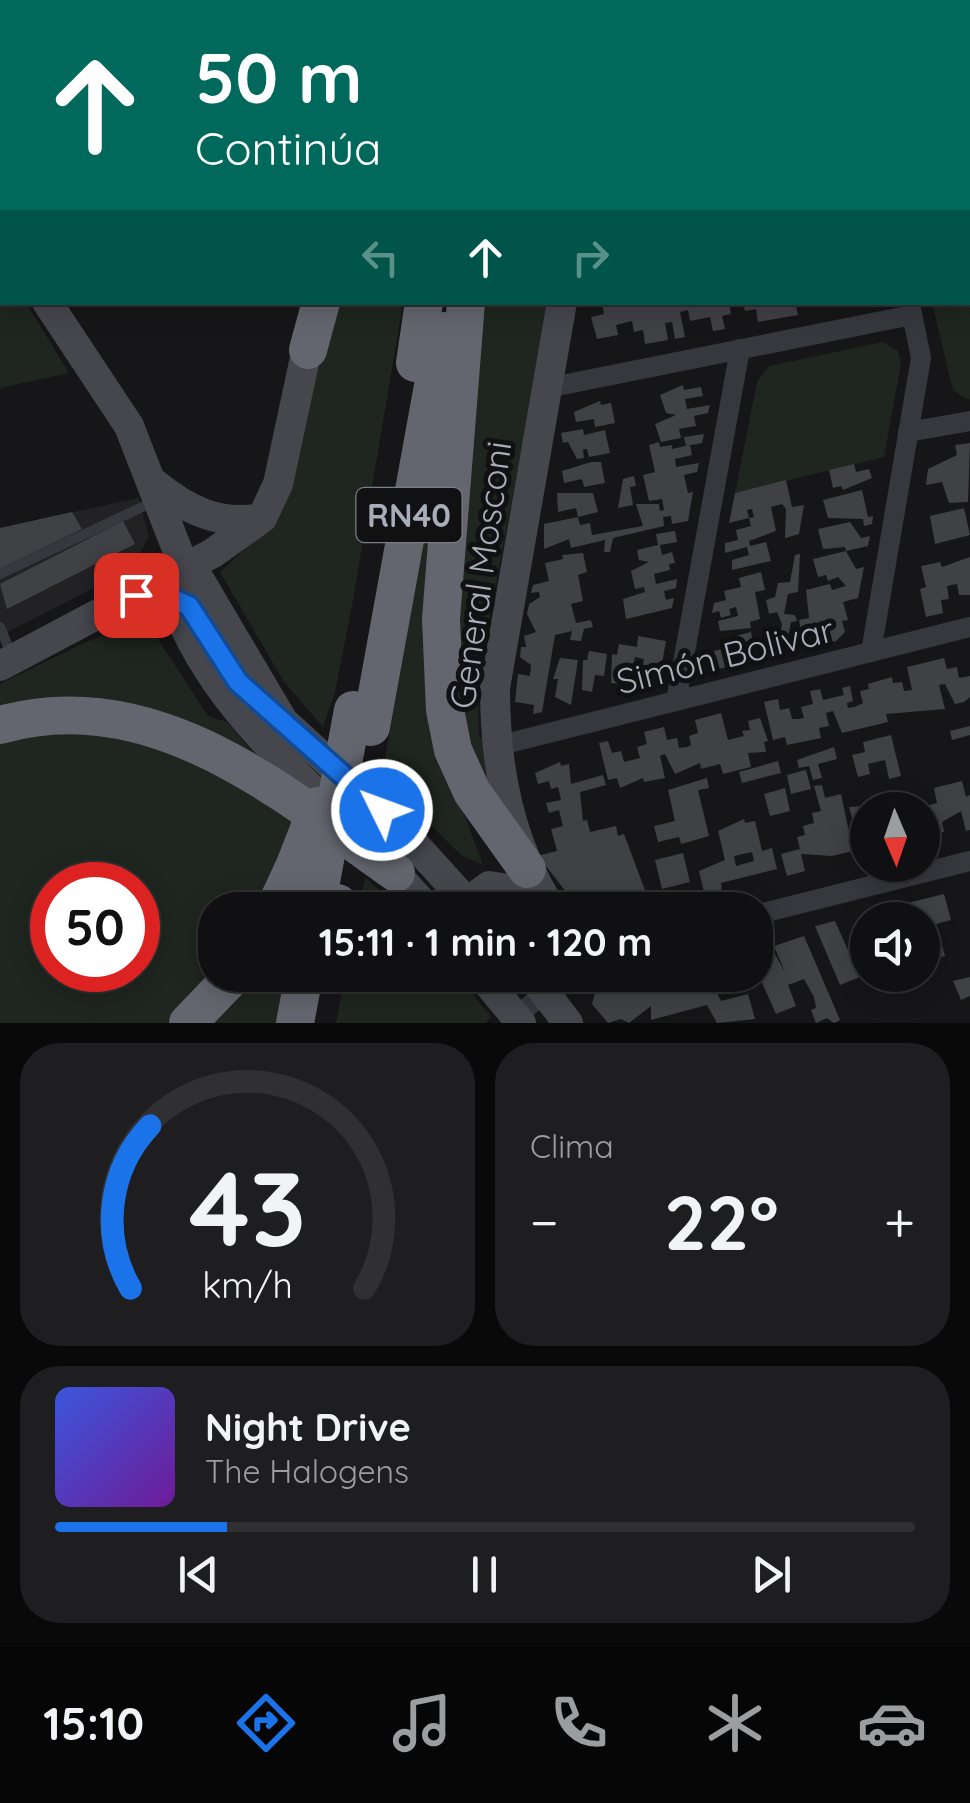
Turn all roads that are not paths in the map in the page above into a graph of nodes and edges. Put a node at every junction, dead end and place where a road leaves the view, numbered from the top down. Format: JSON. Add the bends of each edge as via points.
{"nodes":[{"id":1,"x":50,"y":305,"type":"edge"},
{"id":2,"x":317,"y":305,"type":"edge"},
{"id":3,"x":424,"y":305,"type":"edge"},
{"id":4,"x":447,"y":305,"type":"edge"},
{"id":5,"x":466,"y":305,"type":"edge"},
{"id":6,"x":561,"y":305,"type":"edge"},
{"id":7,"x":910,"y":309,"type":"edge"},
{"id":8,"x":740,"y":349,"type":"junction"},
{"id":9,"x":308,"y":350,"type":"joint"},
{"id":10,"x":547,"y":388,"type":"junction"},
{"id":11,"x":970,"y":421,"type":"edge"},
{"id":12,"x":908,"y":432,"type":"junction"},
{"id":13,"x":157,"y":490,"type":"junction"},
{"id":14,"x":262,"y":518,"type":"junction"},
{"id":15,"x":184,"y":567,"type":"junction"},
{"id":16,"x":0,"y":574,"type":"edge"},
{"id":17,"x":136,"y":595,"type":"junction"},
{"id":18,"x":173,"y":599,"type":"junction"},
{"id":19,"x":0,"y":627,"type":"edge"},
{"id":20,"x":970,"y":627,"type":"edge"},
{"id":21,"x":871,"y":652,"type":"junction"},
{"id":22,"x":7,"y":663,"type":"edge"},
{"id":23,"x":676,"y":701,"type":"junction"},
{"id":24,"x":283,"y":721,"type":"junction"},
{"id":25,"x":357,"y":722,"type":"junction"},
{"id":26,"x":0,"y":725,"type":"edge"},
{"id":27,"x":496,"y":746,"type":"junction"},
{"id":28,"x":970,"y":861,"type":"edge"},
{"id":29,"x":396,"y":873,"type":"junction"},
{"id":30,"x":540,"y":891,"type":"edge"},
{"id":31,"x":322,"y":892,"type":"edge"},
{"id":32,"x":322,"y":892,"type":"edge"},
{"id":33,"x":413,"y":892,"type":"edge"},
{"id":34,"x":453,"y":892,"type":"edge"},
{"id":35,"x":483,"y":892,"type":"edge"},
{"id":36,"x":773,"y":910,"type":"edge"},
{"id":37,"x":218,"y":992,"type":"edge"},
{"id":38,"x":300,"y":992,"type":"edge"},
{"id":39,"x":322,"y":992,"type":"edge"},
{"id":40,"x":494,"y":992,"type":"edge"},
{"id":41,"x":540,"y":992,"type":"edge"},
{"id":42,"x":556,"y":992,"type":"edge"},
{"id":43,"x":516,"y":1021,"type":"edge"},
{"id":44,"x":188,"y":1023,"type":"edge"},
{"id":45,"x":294,"y":1023,"type":"edge"},
{"id":46,"x":316,"y":1023,"type":"edge"},
{"id":47,"x":568,"y":1023,"type":"edge"}],
"edges":[{"from":1,"to":13,"type":"street","via":[[129,426]]},
{"from":2,"to":9,"type":"highway"},
{"from":3,"to":25,"type":"highway","number":"RN40"},
{"from":4,"to":25,"type":"highway","number":"RN40"},
{"from":5,"to":30,"type":"highway","via":[[441,619],[445,710],[472,792]]},
{"from":6,"to":10,"type":"street","name":"General Mosconi"},
{"from":7,"to":8,"type":"street"},
{"from":7,"to":12,"type":"street","via":[[921,358]]},
{"from":8,"to":10,"type":"street"},
{"from":8,"to":23,"type":"street"},
{"from":9,"to":14,"type":"street","via":[[275,493]]},
{"from":10,"to":27,"type":"street","name":"General Mosconi","via":[[498,662]]},
{"from":11,"to":12,"type":"street"},
{"from":12,"to":21,"type":"street"},
{"from":13,"to":14,"type":"street","via":[[210,517]]},
{"from":13,"to":15,"type":"street"},
{"from":13,"to":16,"type":"lane"},
{"from":14,"to":15,"type":"street"},
{"from":15,"to":17,"type":"street"},
{"from":15,"to":18,"type":"street"},
{"from":15,"to":24,"type":"street","via":[[196,574]]},
{"from":17,"to":18,"type":"street"},
{"from":17,"to":22,"type":"street"},
{"from":18,"to":24,"type":"street","via":[[199,618],[238,682]]},
{"from":18,"to":29,"type":"street","via":[[226,700],[270,752]]},
{"from":19,"to":22,"type":"lane"},
{"from":20,"to":21,"type":"street","name":"Simón Bolivar"},
{"from":21,"to":23,"type":"street","name":"Simón Bolivar"},
{"from":23,"to":27,"type":"street","name":"Simón Bolivar"},
{"from":24,"to":34,"type":"street","via":[[397,825]]},
{"from":25,"to":31,"type":"highway","number":"RN40"},
{"from":25,"to":32,"type":"highway","bridge":true},
{"from":26,"to":29,"type":"highway","via":[[90,716],[192,741],[250,772]]},
{"from":27,"to":30,"type":"street","name":"General Mosconi","via":[[502,785]]},
{"from":28,"to":36,"type":"street"},
{"from":29,"to":33,"type":"street"},
{"from":30,"to":35,"type":"street","via":[[490,886]]},
{"from":37,"to":44,"type":"highway"},
{"from":38,"to":45,"type":"highway"},
{"from":39,"to":46,"type":"highway"},
{"from":40,"to":43,"type":"street"},
{"from":41,"to":43,"type":"street"},
{"from":42,"to":47,"type":"street"}]}
